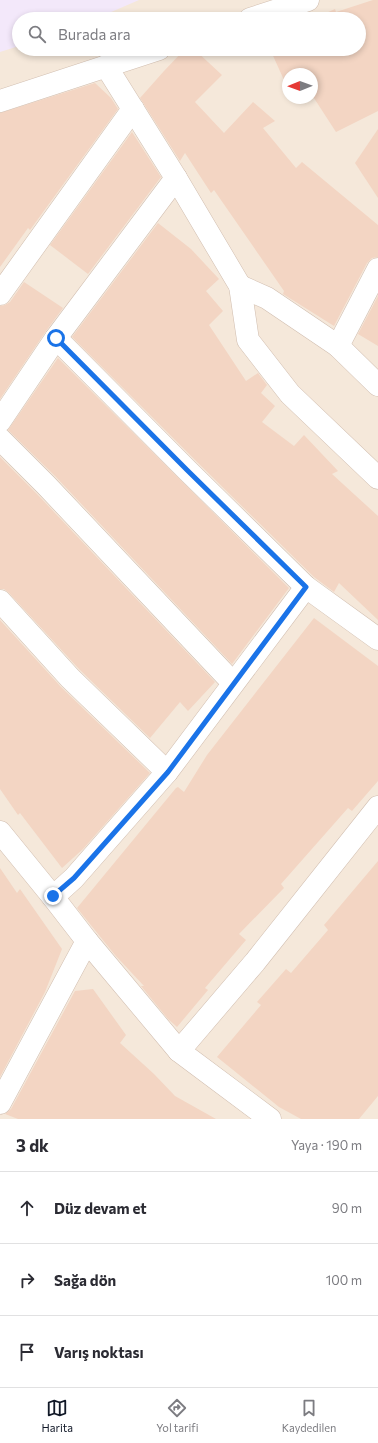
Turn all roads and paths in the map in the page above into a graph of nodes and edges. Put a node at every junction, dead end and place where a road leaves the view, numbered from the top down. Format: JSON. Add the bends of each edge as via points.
{"nodes":[{"id":1,"x":308,"y":0,"type":"edge"},
{"id":2,"x":271,"y":12,"type":"edge"},
{"id":3,"x":137,"y":56,"type":"edge"},
{"id":4,"x":106,"y":66,"type":"junction"},
{"id":5,"x":0,"y":101,"type":"edge"},
{"id":6,"x":133,"y":109,"type":"junction"},
{"id":7,"x":176,"y":178,"type":"junction"},
{"id":8,"x":378,"y":269,"type":"edge"},
{"id":9,"x":240,"y":286,"type":"junction"},
{"id":10,"x":0,"y":294,"type":"edge"},
{"id":11,"x":56,"y":338,"type":"junction"},
{"id":12,"x":338,"y":346,"type":"junction"},
{"id":13,"x":378,"y":384,"type":"edge"},
{"id":14,"x":0,"y":421,"type":"edge"},
{"id":15,"x":0,"y":439,"type":"edge"},
{"id":16,"x":378,"y":478,"type":"edge"},
{"id":17,"x":306,"y":587,"type":"junction"},
{"id":18,"x":0,"y":601,"type":"edge"},
{"id":19,"x":378,"y":639,"type":"edge"},
{"id":20,"x":234,"y":683,"type":"junction"},
{"id":21,"x":168,"y":772,"type":"junction"},
{"id":22,"x":378,"y":807,"type":"edge"},
{"id":23,"x":0,"y":832,"type":"edge"},
{"id":24,"x":53,"y":896,"type":"junction"},
{"id":25,"x":87,"y":941,"type":"junction"},
{"id":26,"x":180,"y":1051,"type":"junction"},
{"id":27,"x":0,"y":1103,"type":"edge"},
{"id":28,"x":259,"y":1116,"type":"edge"}],
"edges":[{"from":1,"to":2,"type":"street"},
{"from":3,"to":4,"type":"street"},
{"from":4,"to":5,"type":"street"},
{"from":4,"to":6,"type":"street"},
{"from":6,"to":7,"type":"street"},
{"from":6,"to":10,"type":"street"},
{"from":7,"to":9,"type":"street"},
{"from":7,"to":11,"type":"street"},
{"from":8,"to":12,"type":"street"},
{"from":9,"to":12,"type":"street","via":[[267,298]]},
{"from":9,"to":16,"type":"street","via":[[248,340],[290,394]]},
{"from":11,"to":14,"type":"street"},
{"from":11,"to":17,"type":"street"},
{"from":12,"to":13,"type":"street"},
{"from":15,"to":20,"type":"street"},
{"from":17,"to":19,"type":"street"},
{"from":17,"to":20,"type":"street"},
{"from":18,"to":21,"type":"street","via":[[70,678]]},
{"from":20,"to":21,"type":"street"},
{"from":21,"to":24,"type":"street","via":[[74,878]]},
{"from":22,"to":26,"type":"street","via":[[255,962]]},
{"from":23,"to":24,"type":"street"},
{"from":24,"to":25,"type":"street"},
{"from":25,"to":26,"type":"street"},
{"from":25,"to":27,"type":"street"},
{"from":26,"to":28,"type":"street"}]}
